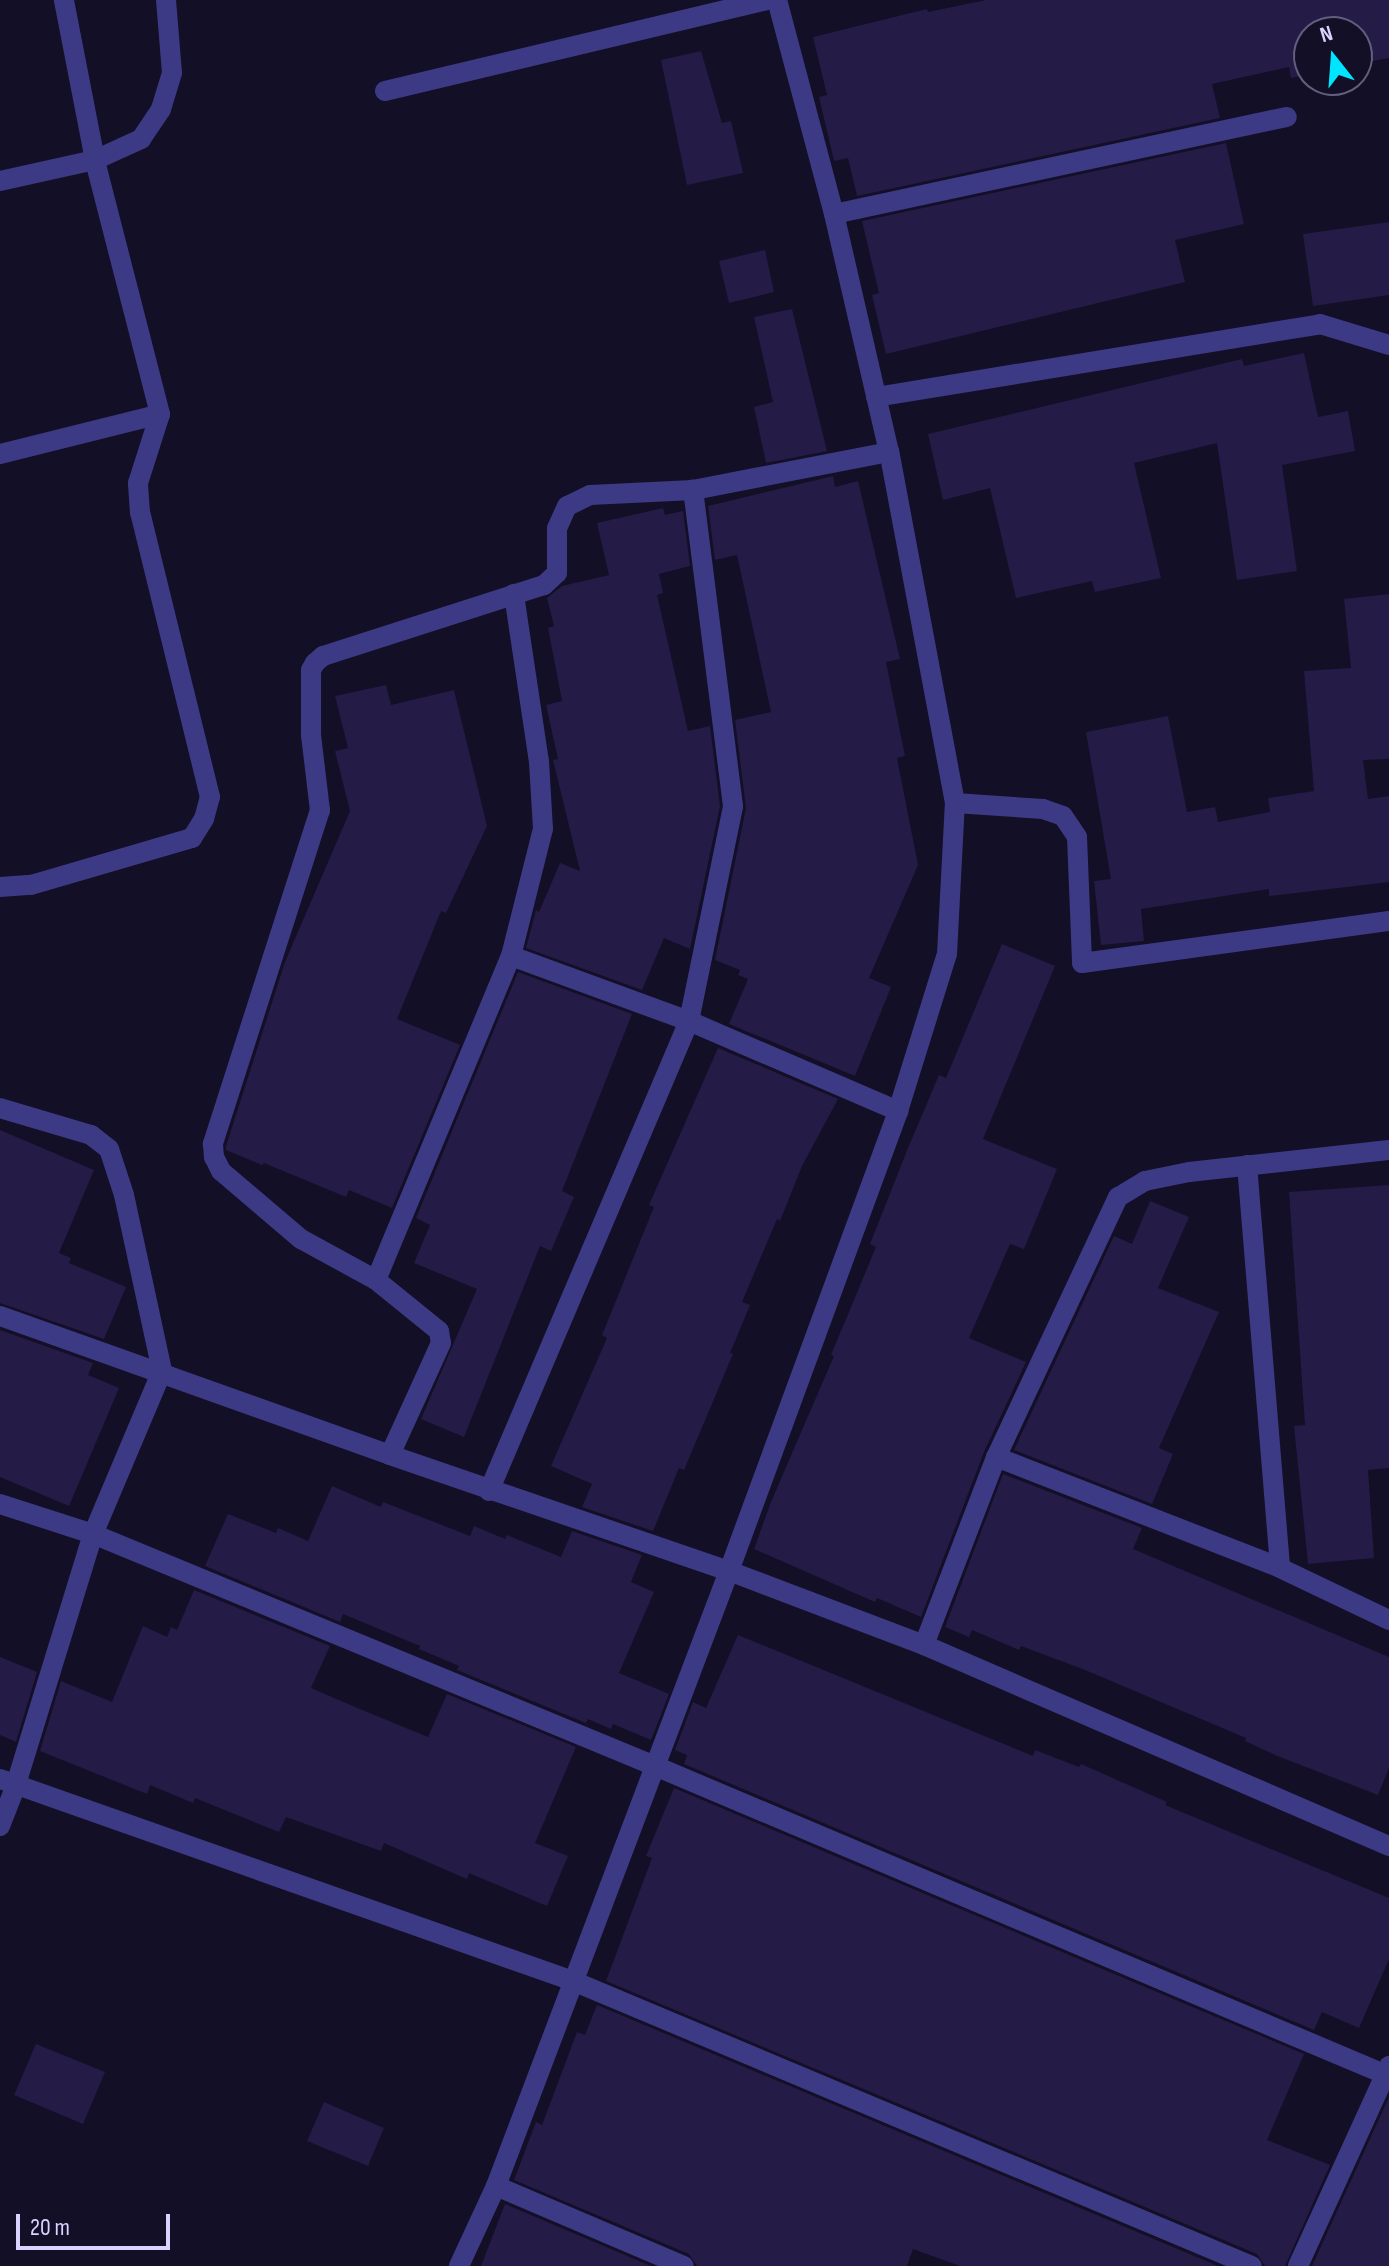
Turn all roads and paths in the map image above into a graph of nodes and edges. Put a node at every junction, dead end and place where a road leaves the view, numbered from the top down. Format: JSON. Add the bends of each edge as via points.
{"nodes":[{"id":1,"x":64,"y":0,"type":"edge"},
{"id":2,"x":166,"y":0,"type":"edge"},
{"id":3,"x":766,"y":0,"type":"edge"},
{"id":4,"x":777,"y":0,"type":"edge"},
{"id":5,"x":385,"y":91,"type":"dead end"},
{"id":6,"x":1287,"y":117,"type":"dead end"},
{"id":7,"x":95,"y":160,"type":"junction"},
{"id":8,"x":0,"y":181,"type":"edge"},
{"id":9,"x":834,"y":214,"type":"junction"},
{"id":10,"x":1389,"y":345,"type":"edge"},
{"id":11,"x":876,"y":397,"type":"junction"},
{"id":12,"x":160,"y":414,"type":"junction"},
{"id":13,"x":889,"y":452,"type":"junction"},
{"id":14,"x":0,"y":454,"type":"edge"},
{"id":15,"x":693,"y":490,"type":"junction"},
{"id":16,"x":514,"y":594,"type":"junction"},
{"id":17,"x":955,"y":803,"type":"junction"},
{"id":18,"x":0,"y":887,"type":"edge"},
{"id":19,"x":1389,"y":921,"type":"edge"},
{"id":20,"x":511,"y":956,"type":"junction"},
{"id":21,"x":689,"y":1021,"type":"junction"},
{"id":22,"x":0,"y":1108,"type":"edge"},
{"id":23,"x":898,"y":1111,"type":"junction"},
{"id":24,"x":1389,"y":1150,"type":"edge"},
{"id":25,"x":1247,"y":1165,"type":"junction"},
{"id":26,"x":376,"y":1280,"type":"junction"},
{"id":27,"x":0,"y":1316,"type":"edge"},
{"id":28,"x":162,"y":1371,"type":"junction"},
{"id":29,"x":390,"y":1455,"type":"junction"},
{"id":30,"x":996,"y":1457,"type":"junction"},
{"id":31,"x":489,"y":1491,"type":"junction"},
{"id":32,"x":0,"y":1504,"type":"edge"},
{"id":33,"x":93,"y":1534,"type":"junction"},
{"id":34,"x":1280,"y":1568,"type":"junction"},
{"id":35,"x":729,"y":1571,"type":"junction"},
{"id":36,"x":1389,"y":1620,"type":"edge"},
{"id":37,"x":924,"y":1645,"type":"junction"},
{"id":38,"x":655,"y":1766,"type":"junction"},
{"id":39,"x":8,"y":1782,"type":"edge"},
{"id":40,"x":0,"y":1826,"type":"edge"},
{"id":41,"x":1389,"y":1846,"type":"edge"},
{"id":42,"x":573,"y":1981,"type":"junction"},
{"id":43,"x":1388,"y":2072,"type":"edge"},
{"id":44,"x":496,"y":2186,"type":"junction"},
{"id":45,"x":459,"y":2266,"type":"edge"},
{"id":46,"x":684,"y":2266,"type":"edge"},
{"id":47,"x":1252,"y":2266,"type":"edge"},
{"id":48,"x":1298,"y":2266,"type":"edge"}],
"edges":[{"from":1,"to":7,"type":"street"},
{"from":2,"to":7,"type":"street","via":[[172,73],[161,109],[141,139]]},
{"from":3,"to":5,"type":"street"},
{"from":4,"to":9,"type":"street"},
{"from":6,"to":9,"type":"street"},
{"from":7,"to":8,"type":"street"},
{"from":7,"to":12,"type":"street"},
{"from":9,"to":11,"type":"street"},
{"from":10,"to":11,"type":"street","via":[[1320,324]]},
{"from":11,"to":13,"type":"street"},
{"from":12,"to":14,"type":"street"},
{"from":12,"to":18,"type":"street","via":[[138,483],[140,513],[210,797],[204,819],[192,838],[31,885]]},
{"from":13,"to":15,"type":"street"},
{"from":13,"to":17,"type":"street"},
{"from":15,"to":16,"type":"street","via":[[590,495],[567,506],[557,528],[557,573],[544,585]]},
{"from":15,"to":21,"type":"street","via":[[733,806]]},
{"from":16,"to":20,"type":"street","via":[[539,762],[543,829]]},
{"from":16,"to":26,"type":"street","via":[[323,656],[311,670],[311,735],[320,810],[213,1144],[221,1171],[247,1195],[301,1239]]},
{"from":17,"to":19,"type":"street","via":[[1043,809],[1063,816],[1077,837],[1082,963]]},
{"from":17,"to":23,"type":"street","via":[[947,954]]},
{"from":20,"to":21,"type":"street"},
{"from":20,"to":26,"type":"street"},
{"from":21,"to":23,"type":"street"},
{"from":21,"to":31,"type":"street"},
{"from":22,"to":28,"type":"street","via":[[91,1135],[109,1149]]},
{"from":23,"to":35,"type":"street"},
{"from":24,"to":25,"type":"street"},
{"from":25,"to":30,"type":"street","via":[[1145,1181],[1118,1197]]},
{"from":25,"to":34,"type":"street"},
{"from":26,"to":29,"type":"street","via":[[433,1323],[441,1343]]},
{"from":27,"to":28,"type":"street"},
{"from":28,"to":29,"type":"street"},
{"from":28,"to":33,"type":"street"},
{"from":29,"to":31,"type":"street"},
{"from":30,"to":34,"type":"street"},
{"from":30,"to":37,"type":"street"},
{"from":31,"to":35,"type":"street"},
{"from":32,"to":33,"type":"street"},
{"from":33,"to":38,"type":"street"},
{"from":33,"to":39,"type":"street"},
{"from":34,"to":36,"type":"street"},
{"from":35,"to":37,"type":"street"},
{"from":35,"to":38,"type":"street"},
{"from":37,"to":41,"type":"street"},
{"from":38,"to":42,"type":"street"},
{"from":38,"to":43,"type":"street"},
{"from":39,"to":40,"type":"street"},
{"from":39,"to":42,"type":"street"},
{"from":42,"to":44,"type":"street"},
{"from":42,"to":47,"type":"street"},
{"from":43,"to":48,"type":"street"},
{"from":44,"to":45,"type":"street"},
{"from":44,"to":46,"type":"street"}]}
